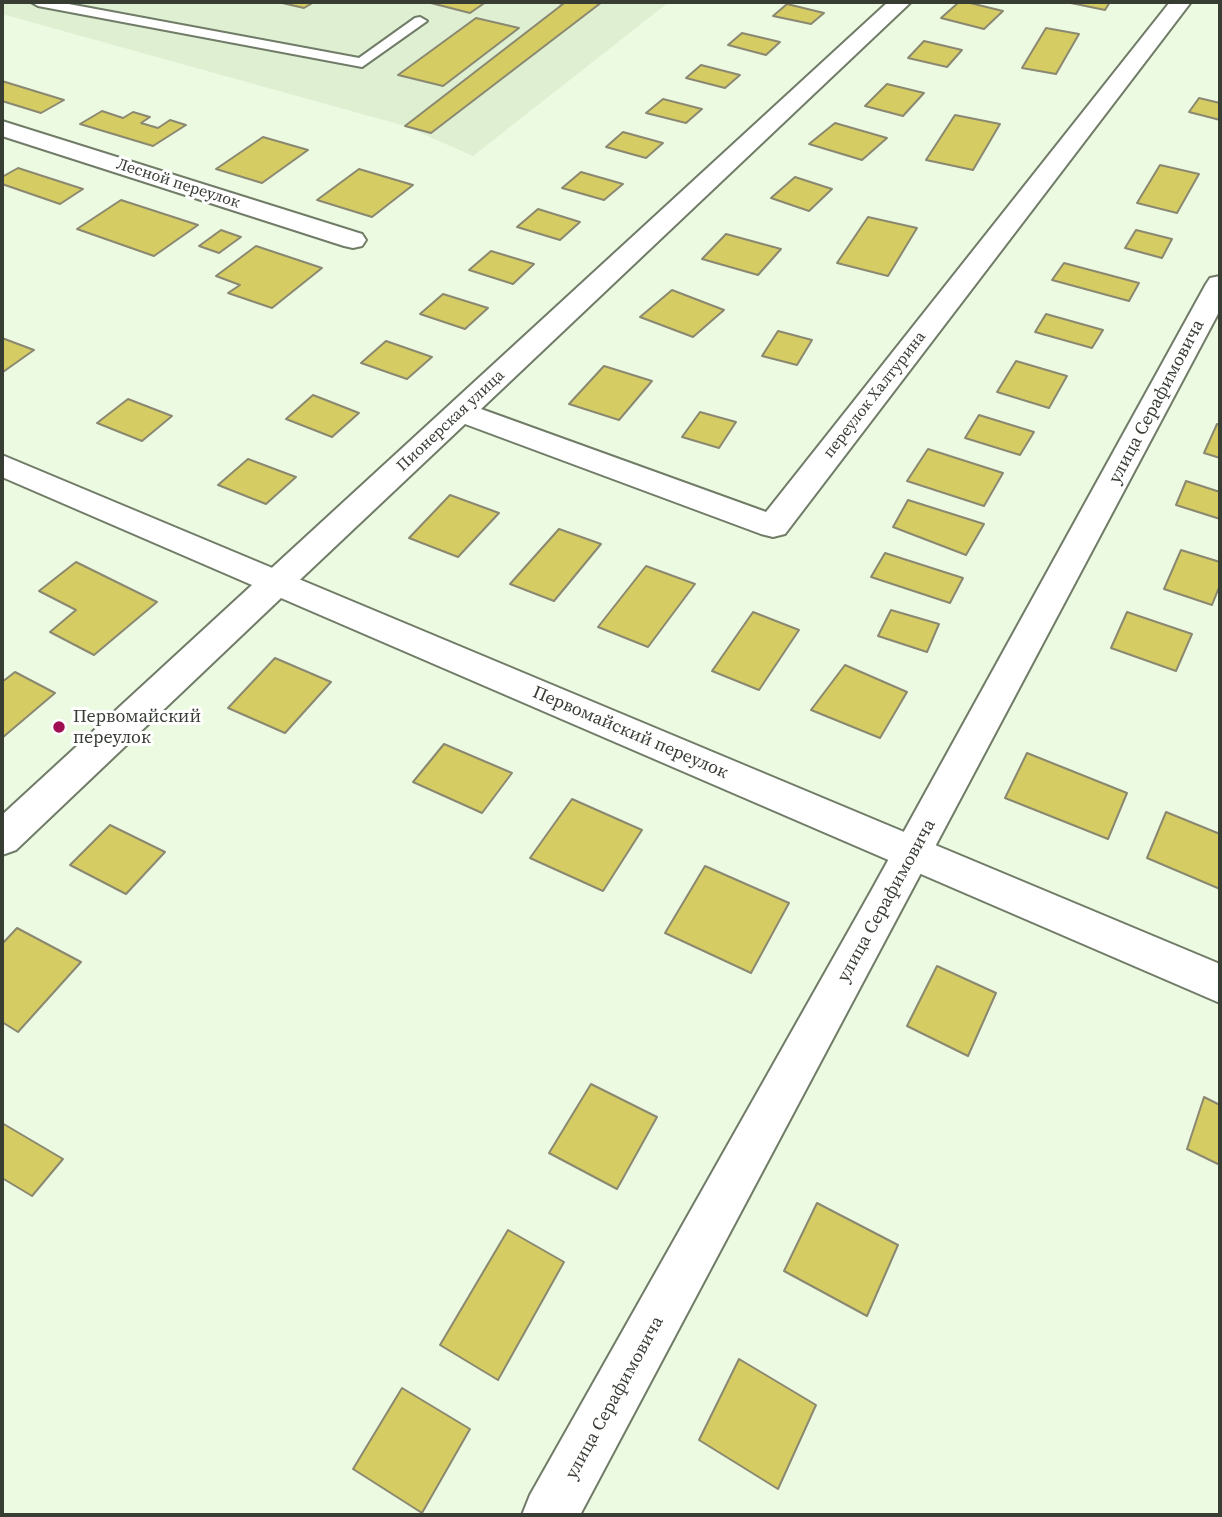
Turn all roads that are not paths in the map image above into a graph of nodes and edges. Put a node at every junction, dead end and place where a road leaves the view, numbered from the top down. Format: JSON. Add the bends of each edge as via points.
{"nodes":[{"id":1,"x":38,"y":2,"type":"edge"},
{"id":2,"x":900,"y":2,"type":"edge"},
{"id":3,"x":1181,"y":2,"type":"edge"},
{"id":4,"x":420,"y":21,"type":"dead end"},
{"id":5,"x":2,"y":128,"type":"edge"},
{"id":6,"x":353,"y":240,"type":"dead end"},
{"id":7,"x":1220,"y":284,"type":"edge"},
{"id":8,"x":461,"y":412,"type":"junction"},
{"id":9,"x":2,"y":466,"type":"edge"},
{"id":10,"x":275,"y":584,"type":"junction"},
{"id":11,"x":2,"y":838,"type":"edge"},
{"id":12,"x":914,"y":852,"type":"junction"},
{"id":13,"x":1220,"y":984,"type":"edge"},
{"id":14,"x":550,"y":1515,"type":"edge"}],
"edges":[{"from":1,"to":4,"type":"lane","via":[[362,63]]},
{"from":2,"to":8,"type":"street","name":"Пионерская улица"},
{"from":3,"to":8,"type":"street","name":"переулок Халтурина","via":[[773,526]]},
{"from":5,"to":6,"type":"street","name":"Лесной переулок"},
{"from":7,"to":12,"type":"street","name":"улица Серафимовича"},
{"from":8,"to":10,"type":"street","name":"Пионерская улица"},
{"from":9,"to":10,"type":"street","name":"Первомайский переулок"},
{"from":10,"to":11,"type":"street","name":"Пионерская улица"},
{"from":10,"to":12,"type":"street","name":"Первомайский переулок"},
{"from":12,"to":13,"type":"street","name":"Первомайский переулок"},
{"from":12,"to":14,"type":"street","name":"улица Серафимовича"}]}
